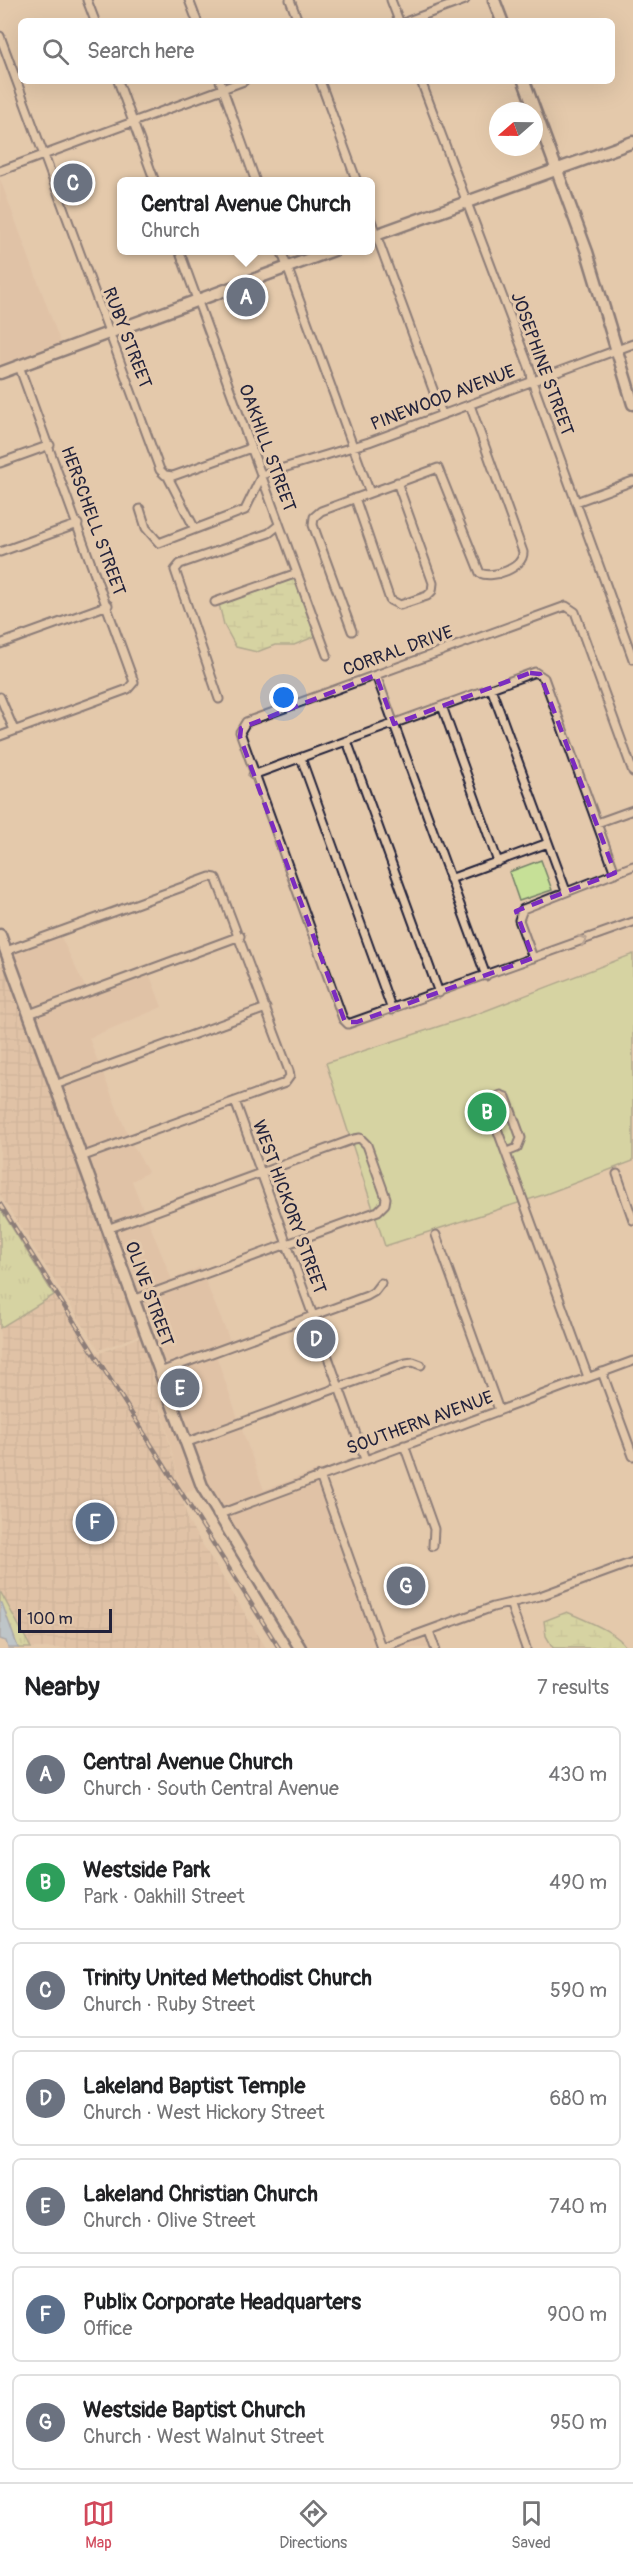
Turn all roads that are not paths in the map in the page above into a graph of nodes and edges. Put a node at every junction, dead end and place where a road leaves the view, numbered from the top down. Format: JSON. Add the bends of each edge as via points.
{"nodes":[{"id":1,"x":87,"y":0,"type":"edge"},
{"id":2,"x":189,"y":0,"type":"edge"},
{"id":3,"x":291,"y":0,"type":"edge"},
{"id":4,"x":391,"y":0,"type":"edge"},
{"id":5,"x":465,"y":0,"type":"edge"},
{"id":6,"x":494,"y":0,"type":"edge"},
{"id":7,"x":94,"y":18,"type":"edge"},
{"id":8,"x":196,"y":18,"type":"edge"},
{"id":9,"x":297,"y":18,"type":"edge"},
{"id":10,"x":398,"y":18,"type":"edge"},
{"id":11,"x":416,"y":18,"type":"edge"},
{"id":12,"x":501,"y":18,"type":"edge"},
{"id":13,"x":0,"y":36,"type":"edge"},
{"id":14,"x":119,"y":84,"type":"edge"},
{"id":15,"x":221,"y":84,"type":"edge"},
{"id":16,"x":236,"y":84,"type":"edge"},
{"id":17,"x":321,"y":84,"type":"edge"},
{"id":18,"x":422,"y":84,"type":"edge"},
{"id":19,"x":525,"y":84,"type":"edge"},
{"id":20,"x":223,"y":89,"type":"junction"},
{"id":21,"x":133,"y":121,"type":"junction"},
{"id":22,"x":633,"y":142,"type":"edge"},
{"id":23,"x":44,"y":154,"type":"junction"},
{"id":24,"x":557,"y":169,"type":"junction"},
{"id":25,"x":0,"y":171,"type":"edge"},
{"id":26,"x":153,"y":177,"type":"edge"},
{"id":27,"x":254,"y":177,"type":"edge"},
{"id":28,"x":355,"y":177,"type":"edge"},
{"id":29,"x":466,"y":202,"type":"junction"},
{"id":30,"x":375,"y":236,"type":"edge"},
{"id":31,"x":375,"y":239,"type":"edge"},
{"id":32,"x":181,"y":255,"type":"edge"},
{"id":33,"x":283,"y":255,"type":"edge"},
{"id":34,"x":321,"y":255,"type":"edge"},
{"id":35,"x":287,"y":268,"type":"junction"},
{"id":36,"x":198,"y":300,"type":"junction"},
{"id":37,"x":109,"y":333,"type":"junction"},
{"id":38,"x":633,"y":344,"type":"edge"},
{"id":39,"x":615,"y":351,"type":"junction"},
{"id":40,"x":19,"y":366,"type":"junction"},
{"id":41,"x":0,"y":373,"type":"edge"},
{"id":42,"x":532,"y":381,"type":"junction"},
{"id":43,"x":633,"y":404,"type":"edge"},
{"id":44,"x":470,"y":405,"type":"junction"},
{"id":45,"x":442,"y":414,"type":"junction"},
{"id":46,"x":50,"y":445,"type":"junction"},
{"id":47,"x":353,"y":447,"type":"junction"},
{"id":48,"x":251,"y":448,"type":"junction"},
{"id":49,"x":0,"y":464,"type":"edge"},
{"id":50,"x":262,"y":476,"type":"junction"},
{"id":51,"x":168,"y":477,"type":"junction"},
{"id":52,"x":633,"y":481,"type":"edge"},
{"id":53,"x":397,"y":482,"type":"junction"},
{"id":54,"x":370,"y":493,"type":"junction"},
{"id":55,"x":355,"y":498,"type":"junction"},
{"id":56,"x":576,"y":502,"type":"junction"},
{"id":57,"x":140,"y":509,"type":"dead end"},
{"id":58,"x":78,"y":524,"type":"junction"},
{"id":59,"x":279,"y":525,"type":"junction"},
{"id":60,"x":195,"y":530,"type":"junction"},
{"id":61,"x":0,"y":552,"type":"edge"},
{"id":62,"x":297,"y":573,"type":"junction"},
{"id":63,"x":215,"y":602,"type":"dead end"},
{"id":64,"x":108,"y":605,"type":"junction"},
{"id":65,"x":352,"y":631,"type":"dead end"},
{"id":66,"x":0,"y":644,"type":"edge"},
{"id":67,"x":327,"y":655,"type":"dead end"},
{"id":68,"x":633,"y":659,"type":"edge"},
{"id":69,"x":376,"y":675,"type":"junction"},
{"id":70,"x":491,"y":688,"type":"junction"},
{"id":71,"x":0,"y":697,"type":"edge"},
{"id":72,"x":219,"y":699,"type":"dead end"},
{"id":73,"x":442,"y":706,"type":"junction"},
{"id":74,"x":394,"y":724,"type":"junction"},
{"id":75,"x":14,"y":730,"type":"junction"},
{"id":76,"x":0,"y":736,"type":"edge"},
{"id":77,"x":347,"y":741,"type":"junction"},
{"id":78,"x":301,"y":758,"type":"junction"},
{"id":79,"x":633,"y":772,"type":"edge"},
{"id":80,"x":253,"y":775,"type":"junction"},
{"id":81,"x":633,"y":810,"type":"edge"},
{"id":82,"x":597,"y":823,"type":"junction"},
{"id":83,"x":548,"y":843,"type":"junction"},
{"id":84,"x":498,"y":862,"type":"junction"},
{"id":85,"x":633,"y":866,"type":"edge"},
{"id":86,"x":615,"y":873,"type":"junction"},
{"id":87,"x":450,"y":879,"type":"junction"},
{"id":88,"x":566,"y":891,"type":"junction"},
{"id":89,"x":633,"y":922,"type":"edge"},
{"id":90,"x":0,"y":935,"type":"edge"},
{"id":91,"x":240,"y":936,"type":"junction"},
{"id":92,"x":6,"y":951,"type":"junction"},
{"id":93,"x":533,"y":958,"type":"junction"},
{"id":94,"x":486,"y":976,"type":"junction"},
{"id":95,"x":439,"y":993,"type":"junction"},
{"id":96,"x":266,"y":1008,"type":"junction"},
{"id":97,"x":392,"y":1010,"type":"junction"},
{"id":98,"x":28,"y":1014,"type":"junction"},
{"id":99,"x":55,"y":1085,"type":"junction"},
{"id":100,"x":235,"y":1101,"type":"junction"},
{"id":101,"x":507,"y":1152,"type":"junction"},
{"id":102,"x":81,"y":1157,"type":"junction"},
{"id":103,"x":261,"y":1173,"type":"junction"},
{"id":104,"x":616,"y":1174,"type":"dead end"},
{"id":105,"x":633,"y":1220,"type":"edge"},
{"id":106,"x":107,"y":1229,"type":"junction"},
{"id":107,"x":436,"y":1235,"type":"dead end"},
{"id":108,"x":287,"y":1244,"type":"junction"},
{"id":109,"x":381,"y":1282,"type":"dead end"},
{"id":110,"x":134,"y":1300,"type":"junction"},
{"id":111,"x":313,"y":1316,"type":"junction"},
{"id":112,"x":633,"y":1361,"type":"edge"},
{"id":113,"x":421,"y":1365,"type":"dead end"},
{"id":114,"x":160,"y":1372,"type":"junction"},
{"id":115,"x":602,"y":1372,"type":"junction"},
{"id":116,"x":588,"y":1377,"type":"junction"},
{"id":117,"x":338,"y":1388,"type":"junction"},
{"id":118,"x":500,"y":1410,"type":"junction"},
{"id":119,"x":186,"y":1443,"type":"junction"},
{"id":120,"x":404,"y":1445,"type":"junction"},
{"id":121,"x":633,"y":1456,"type":"edge"},
{"id":122,"x":365,"y":1459,"type":"junction"},
{"id":123,"x":320,"y":1476,"type":"junction"},
{"id":124,"x":217,"y":1515,"type":"junction"},
{"id":125,"x":433,"y":1546,"type":"dead end"},
{"id":126,"x":633,"y":1562,"type":"edge"},
{"id":127,"x":510,"y":1603,"type":"junction"},
{"id":128,"x":429,"y":1631,"type":"junction"},
{"id":129,"x":300,"y":1648,"type":"edge"},
{"id":130,"x":381,"y":1648,"type":"edge"},
{"id":131,"x":435,"y":1648,"type":"edge"},
{"id":132,"x":526,"y":1648,"type":"edge"}],
"edges":[{"from":1,"to":7,"type":"street"},
{"from":2,"to":8,"type":"street"},
{"from":3,"to":9,"type":"street"},
{"from":4,"to":10,"type":"street"},
{"from":5,"to":11,"type":"street"},
{"from":6,"to":12,"type":"street"},
{"from":13,"to":23,"type":"street","name":"RUBY STREET"},
{"from":14,"to":21,"type":"street"},
{"from":15,"to":20,"type":"street"},
{"from":16,"to":20,"type":"street"},
{"from":17,"to":28,"type":"street"},
{"from":18,"to":29,"type":"street","name":"JOSEPHINE STREET"},
{"from":19,"to":24,"type":"street"},
{"from":20,"to":21,"type":"street"},
{"from":20,"to":27,"type":"street"},
{"from":21,"to":23,"type":"street"},
{"from":21,"to":26,"type":"street"},
{"from":22,"to":24,"type":"street"},
{"from":23,"to":25,"type":"street"},
{"from":23,"to":37,"type":"street","name":"RUBY STREET"},
{"from":24,"to":29,"type":"street"},
{"from":24,"to":39,"type":"street","via":[[594,275]]},
{"from":29,"to":30,"type":"street"},
{"from":29,"to":42,"type":"street","name":"JOSEPHINE STREET"},
{"from":31,"to":45,"type":"street"},
{"from":32,"to":36,"type":"street","name":"OAKHILL STREET"},
{"from":33,"to":35,"type":"street"},
{"from":34,"to":35,"type":"street"},
{"from":35,"to":36,"type":"street"},
{"from":35,"to":47,"type":"street"},
{"from":36,"to":37,"type":"street"},
{"from":36,"to":48,"type":"street","name":"OAKHILL STREET"},
{"from":37,"to":40,"type":"street"},
{"from":37,"to":51,"type":"street","name":"RUBY STREET","via":[[160,470]]},
{"from":38,"to":39,"type":"street","name":"PINEWOOD AVENUE"},
{"from":39,"to":42,"type":"street","name":"PINEWOOD AVENUE"},
{"from":39,"to":43,"type":"street"},
{"from":40,"to":41,"type":"street"},
{"from":40,"to":46,"type":"street","name":"HERSCHELL STREET"},
{"from":42,"to":44,"type":"street","name":"PINEWOOD AVENUE"},
{"from":42,"to":56,"type":"street","name":"JOSEPHINE STREET"},
{"from":44,"to":45,"type":"street","name":"PINEWOOD AVENUE"},
{"from":44,"to":53,"type":"street","via":[[523,552],[520,563],[484,575],[477,568],[438,468]]},
{"from":45,"to":47,"type":"street","name":"PINEWOOD AVENUE"},
{"from":46,"to":49,"type":"street"},
{"from":46,"to":58,"type":"street","name":"HERSCHELL STREET"},
{"from":47,"to":50,"type":"street","name":"PINEWOOD AVENUE"},
{"from":47,"to":54,"type":"street"},
{"from":48,"to":50,"type":"street","name":"OAKHILL STREET"},
{"from":48,"to":51,"type":"street"},
{"from":50,"to":59,"type":"street","name":"OAKHILL STREET"},
{"from":50,"to":60,"type":"street","via":[[245,510]]},
{"from":51,"to":60,"type":"street","name":"RUBY STREET"},
{"from":52,"to":56,"type":"street"},
{"from":53,"to":54,"type":"street"},
{"from":53,"to":55,"type":"street","via":[[433,583],[426,596],[400,605],[390,600]]},
{"from":54,"to":55,"type":"street"},
{"from":55,"to":65,"type":"street","via":[[317,513],[313,525]]},
{"from":56,"to":68,"type":"street","name":"JOSEPHINE STREET"},
{"from":57,"to":60,"type":"street","via":[[146,528],[159,543]]},
{"from":58,"to":61,"type":"street"},
{"from":58,"to":64,"type":"street","name":"HERSCHELL STREET"},
{"from":59,"to":62,"type":"street","name":"OAKHILL STREET"},
{"from":59,"to":72,"type":"street","via":[[269,533],[180,564],[175,570]]},
{"from":62,"to":63,"type":"street"},
{"from":62,"to":67,"type":"street","name":"OAKHILL STREET"},
{"from":64,"to":66,"type":"street"},
{"from":64,"to":75,"type":"street","name":"HERSCHELL STREET","via":[[134,676],[131,686]]},
{"from":69,"to":74,"type":"street"},
{"from":69,"to":79,"type":"street","name":"CORRAL DRIVE","via":[[568,607],[575,612]]},
{"from":69,"to":80,"type":"street","name":"CORRAL DRIVE","via":[[246,722],[240,737]]},
{"from":70,"to":73,"type":"street"},
{"from":70,"to":82,"type":"street","via":[[530,673],[544,678]]},
{"from":70,"to":83,"type":"street"},
{"from":71,"to":75,"type":"street"},
{"from":73,"to":74,"type":"street"},
{"from":73,"to":84,"type":"street"},
{"from":74,"to":77,"type":"street"},
{"from":74,"to":87,"type":"street"},
{"from":75,"to":76,"type":"street"},
{"from":77,"to":78,"type":"street"},
{"from":77,"to":95,"type":"street"},
{"from":78,"to":80,"type":"street"},
{"from":78,"to":97,"type":"street"},
{"from":80,"to":97,"type":"street","via":[[343,1019],[346,1023],[357,1023]]},
{"from":81,"to":82,"type":"street"},
{"from":82,"to":86,"type":"street"},
{"from":83,"to":84,"type":"street"},
{"from":83,"to":88,"type":"street"},
{"from":84,"to":87,"type":"street"},
{"from":85,"to":86,"type":"street"},
{"from":86,"to":88,"type":"street"},
{"from":87,"to":94,"type":"street"},
{"from":88,"to":93,"type":"street","via":[[520,912],[519,920]]},
{"from":93,"to":89,"type":"street","one_way":true},
{"from":90,"to":92,"type":"street","name":"OLIVE STREET"},
{"from":91,"to":92,"type":"street","via":[[219,880],[210,877]]},
{"from":91,"to":96,"type":"street"},
{"from":91,"to":98,"type":"street"},
{"from":92,"to":98,"type":"street","name":"OLIVE STREET"},
{"from":93,"to":94,"type":"street"},
{"from":94,"to":95,"type":"street"},
{"from":95,"to":97,"type":"street"},
{"from":96,"to":99,"type":"street"},
{"from":96,"to":100,"type":"street","via":[[290,1071],[288,1079]]},
{"from":98,"to":99,"type":"street","name":"OLIVE STREET"},
{"from":99,"to":102,"type":"street","name":"OLIVE STREET"},
{"from":100,"to":102,"type":"street"},
{"from":100,"to":103,"type":"street","name":"WEST HICKORY STREET"},
{"from":101,"to":101,"type":"street","via":[[517,1148],[521,1138],[506,1096],[501,1095],[488,1104]]},
{"from":101,"to":116,"type":"street"},
{"from":102,"to":106,"type":"street","name":"OLIVE STREET"},
{"from":103,"to":106,"type":"street"},
{"from":103,"to":108,"type":"street","name":"WEST HICKORY STREET"},
{"from":103,"to":108,"type":"street","via":[[354,1138],[367,1145],[385,1204],[375,1212]]},
{"from":104,"to":105,"type":"street"},
{"from":106,"to":110,"type":"street","name":"OLIVE STREET"},
{"from":107,"to":118,"type":"street"},
{"from":108,"to":110,"type":"street"},
{"from":108,"to":111,"type":"street","name":"WEST HICKORY STREET"},
{"from":109,"to":111,"type":"street","via":[[367,1296]]},
{"from":110,"to":114,"type":"street","name":"OLIVE STREET"},
{"from":111,"to":114,"type":"street"},
{"from":111,"to":117,"type":"street","name":"WEST HICKORY STREET"},
{"from":112,"to":115,"type":"street","name":"SOUTHERN AVENUE"},
{"from":113,"to":117,"type":"street","via":[[406,1363]]},
{"from":114,"to":119,"type":"street","name":"OLIVE STREET"},
{"from":115,"to":116,"type":"street","name":"SOUTHERN AVENUE"},
{"from":115,"to":121,"type":"street"},
{"from":116,"to":118,"type":"street","name":"SOUTHERN AVENUE"},
{"from":117,"to":119,"type":"street"},
{"from":117,"to":122,"type":"street","name":"WEST HICKORY STREET"},
{"from":118,"to":120,"type":"street","name":"SOUTHERN AVENUE"},
{"from":119,"to":124,"type":"street","name":"OLIVE STREET"},
{"from":120,"to":122,"type":"street","name":"SOUTHERN AVENUE"},
{"from":120,"to":125,"type":"street","via":[[434,1529]]},
{"from":122,"to":123,"type":"street","name":"SOUTHERN AVENUE"},
{"from":123,"to":124,"type":"street","name":"SOUTHERN AVENUE"},
{"from":123,"to":130,"type":"street"},
{"from":124,"to":129,"type":"street","name":"OLIVE STREET"},
{"from":126,"to":127,"type":"street"},
{"from":127,"to":128,"type":"street"},
{"from":127,"to":132,"type":"street"},
{"from":128,"to":130,"type":"street"},
{"from":128,"to":131,"type":"street"}]}
